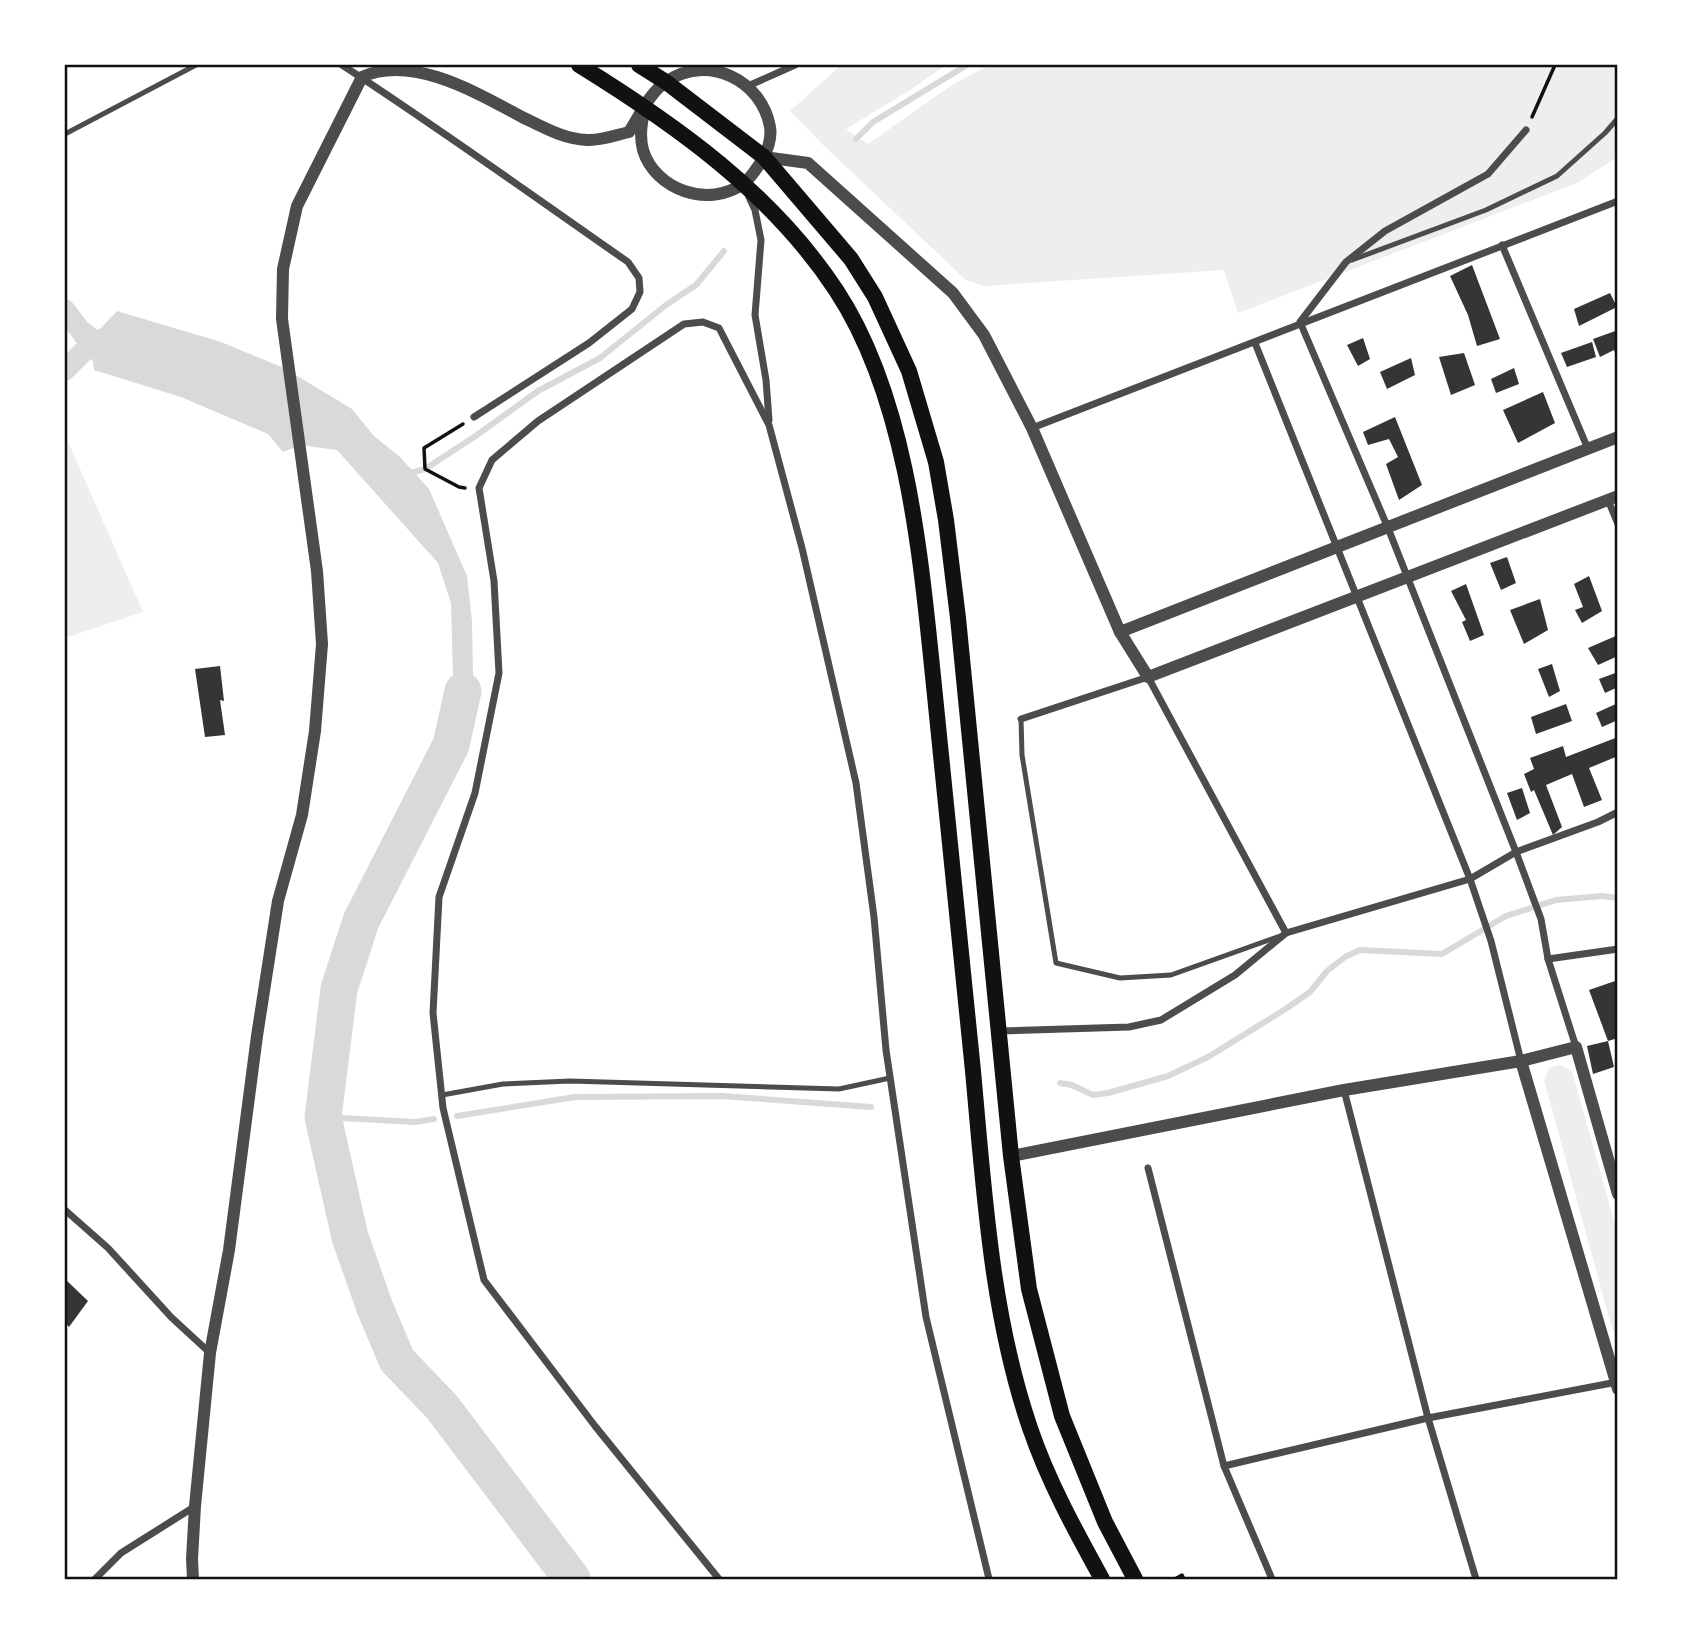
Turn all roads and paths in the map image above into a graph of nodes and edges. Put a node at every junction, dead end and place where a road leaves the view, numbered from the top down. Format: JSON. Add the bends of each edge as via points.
{"nodes":[{"id":1,"x":196,"y":65,"type":"edge"},
{"id":2,"x":342,"y":65,"type":"edge"},
{"id":3,"x":579,"y":65,"type":"edge"},
{"id":4,"x":639,"y":65,"type":"edge"},
{"id":5,"x":795,"y":65,"type":"edge"},
{"id":6,"x":1555,"y":65,"type":"edge"},
{"id":7,"x":362,"y":77,"type":"junction"},
{"id":8,"x":666,"y":82,"type":"junction"},
{"id":9,"x":748,"y":86,"type":"junction"},
{"id":10,"x":645,"y":107,"type":"junction"},
{"id":11,"x":1618,"y":118,"type":"edge"},
{"id":12,"x":1526,"y":130,"type":"joint"},
{"id":13,"x":65,"y":134,"type":"edge"},
{"id":14,"x":764,"y":157,"type":"junction"},
{"id":15,"x":743,"y":183,"type":"junction"},
{"id":16,"x":1618,"y":201,"type":"edge"},
{"id":17,"x":1503,"y":245,"type":"junction"},
{"id":18,"x":1346,"y":262,"type":"junction"},
{"id":19,"x":1300,"y":322,"type":"junction"},
{"id":20,"x":1255,"y":343,"type":"junction"},
{"id":21,"x":474,"y":418,"type":"joint"},
{"id":22,"x":769,"y":425,"type":"junction"},
{"id":23,"x":1032,"y":428,"type":"junction"},
{"id":24,"x":1618,"y":437,"type":"edge"},
{"id":25,"x":1588,"y":449,"type":"junction"},
{"id":26,"x":479,"y":488,"type":"junction"},
{"id":27,"x":1613,"y":498,"type":"edge"},
{"id":28,"x":1618,"y":524,"type":"edge"},
{"id":29,"x":1388,"y":528,"type":"junction"},
{"id":30,"x":1338,"y":547,"type":"junction"},
{"id":31,"x":1407,"y":577,"type":"junction"},
{"id":32,"x":1356,"y":598,"type":"junction"},
{"id":33,"x":1119,"y":632,"type":"junction"},
{"id":34,"x":1148,"y":677,"type":"junction"},
{"id":35,"x":1021,"y":719,"type":"joint"},
{"id":36,"x":1618,"y":812,"type":"edge"},
{"id":37,"x":1516,"y":852,"type":"junction"},
{"id":38,"x":1470,"y":879,"type":"junction"},
{"id":39,"x":1286,"y":933,"type":"junction"},
{"id":40,"x":1618,"y":949,"type":"edge"},
{"id":41,"x":1548,"y":960,"type":"junction"},
{"id":42,"x":999,"y":1031,"type":"junction"},
{"id":43,"x":1576,"y":1047,"type":"junction"},
{"id":44,"x":1521,"y":1061,"type":"junction"},
{"id":45,"x":890,"y":1078,"type":"junction"},
{"id":46,"x":1344,"y":1090,"type":"junction"},
{"id":47,"x":442,"y":1095,"type":"junction"},
{"id":48,"x":1011,"y":1156,"type":"junction"},
{"id":49,"x":1614,"y":1166,"type":"edge"},
{"id":50,"x":1149,"y":1168,"type":"dead end"},
{"id":51,"x":1618,"y":1194,"type":"edge"},
{"id":52,"x":65,"y":1210,"type":"edge"},
{"id":53,"x":210,"y":1353,"type":"junction"},
{"id":54,"x":1618,"y":1385,"type":"edge"},
{"id":55,"x":1428,"y":1418,"type":"junction"},
{"id":56,"x":1224,"y":1466,"type":"junction"},
{"id":57,"x":195,"y":1506,"type":"junction"},
{"id":58,"x":95,"y":1579,"type":"edge"},
{"id":59,"x":193,"y":1579,"type":"edge"},
{"id":60,"x":719,"y":1579,"type":"edge"},
{"id":61,"x":989,"y":1579,"type":"edge"},
{"id":62,"x":1102,"y":1579,"type":"edge"},
{"id":63,"x":1135,"y":1579,"type":"edge"},
{"id":64,"x":1175,"y":1579,"type":"edge"},
{"id":65,"x":1184,"y":1579,"type":"edge"},
{"id":66,"x":1272,"y":1579,"type":"edge"},
{"id":67,"x":1476,"y":1579,"type":"edge"}],
"edges":[{"from":1,"to":13,"type":"lane"},
{"from":2,"to":7,"type":"street"},
{"from":3,"to":10,"type":"highway"},
{"from":4,"to":8,"type":"highway"},
{"from":5,"to":9,"type":"street"},
{"from":6,"to":12,"type":"path"},
{"from":7,"to":10,"type":"street","via":[[375,71],[408,69],[489,99],[555,134],[588,140],[629,132]]},
{"from":7,"to":21,"type":"street","via":[[628,262],[639,278],[640,292],[632,310]]},
{"from":7,"to":53,"type":"street","via":[[297,206],[282,269],[282,318],[317,571],[322,644],[302,815],[278,901]]},
{"from":8,"to":9,"type":"street","via":[[684,72],[705,69],[729,74]]},
{"from":8,"to":10,"type":"street"},
{"from":8,"to":14,"type":"highway"},
{"from":9,"to":14,"type":"street","via":[[768,115],[771,134]]},
{"from":10,"to":15,"type":"highway"},
{"from":10,"to":15,"type":"street","via":[[640,129],[643,149],[665,182],[702,195]]},
{"from":11,"to":18,"type":"lane","via":[[1557,176],[1486,210]]},
{"from":12,"to":18,"type":"street","via":[[1488,174],[1385,231]]},
{"from":14,"to":15,"type":"street"},
{"from":14,"to":23,"type":"street","via":[[808,163],[953,293],[984,335]]},
{"from":14,"to":42,"type":"highway","via":[[852,259],[875,297],[909,371],[936,462],[958,618]]},
{"from":15,"to":22,"type":"street","via":[[761,240],[755,315]]},
{"from":15,"to":62,"type":"highway","via":[[811,257],[853,318],[878,377],[904,463],[923,586],[985,1200],[1003,1329],[1029,1426],[1053,1485]]},
{"from":16,"to":17,"type":"street"},
{"from":17,"to":19,"type":"street"},
{"from":17,"to":25,"type":"street"},
{"from":18,"to":19,"type":"street"},
{"from":19,"to":20,"type":"street"},
{"from":19,"to":29,"type":"street"},
{"from":20,"to":23,"type":"street"},
{"from":20,"to":30,"type":"street"},
{"from":21,"to":26,"type":"path","via":[[424,448],[425,469],[459,487]]},
{"from":22,"to":26,"type":"street","via":[[719,328],[703,322],[684,324],[538,421],[492,460]]},
{"from":22,"to":45,"type":"street","via":[[856,783]]},
{"from":23,"to":33,"type":"street"},
{"from":24,"to":25,"type":"street"},
{"from":25,"to":29,"type":"street"},
{"from":26,"to":47,"type":"street","via":[[495,581],[499,673],[475,793],[439,897],[433,1013]]},
{"from":27,"to":28,"type":"street"},
{"from":27,"to":31,"type":"street"},
{"from":29,"to":30,"type":"street"},
{"from":29,"to":31,"type":"street"},
{"from":30,"to":32,"type":"street"},
{"from":30,"to":33,"type":"street"},
{"from":31,"to":32,"type":"street"},
{"from":31,"to":37,"type":"street"},
{"from":32,"to":34,"type":"street"},
{"from":32,"to":38,"type":"street"},
{"from":33,"to":34,"type":"street"},
{"from":34,"to":35,"type":"street"},
{"from":34,"to":39,"type":"street"},
{"from":35,"to":39,"type":"lane","via":[[1022,755],[1056,963],[1120,978],[1171,975]]},
{"from":36,"to":37,"type":"street"},
{"from":37,"to":38,"type":"street"},
{"from":37,"to":41,"type":"street","via":[[1541,919]]},
{"from":38,"to":39,"type":"street"},
{"from":38,"to":44,"type":"street"},
{"from":39,"to":42,"type":"street","via":[[1235,975],[1161,1020],[1129,1027]]},
{"from":40,"to":41,"type":"street"},
{"from":41,"to":43,"type":"street"},
{"from":42,"to":48,"type":"highway"},
{"from":43,"to":44,"type":"street"},
{"from":43,"to":49,"type":"street"},
{"from":44,"to":46,"type":"street"},
{"from":44,"to":54,"type":"street"},
{"from":45,"to":47,"type":"lane","via":[[839,1089],[570,1081],[503,1084]]},
{"from":45,"to":61,"type":"street","via":[[926,1317]]},
{"from":46,"to":48,"type":"street"},
{"from":46,"to":55,"type":"street"},
{"from":47,"to":60,"type":"street","via":[[484,1280]]},
{"from":48,"to":63,"type":"highway","via":[[1029,1289],[1062,1416],[1105,1522]]},
{"from":49,"to":51,"type":"street"},
{"from":50,"to":56,"type":"street"},
{"from":52,"to":53,"type":"street"},
{"from":53,"to":57,"type":"street"},
{"from":54,"to":55,"type":"street"},
{"from":55,"to":56,"type":"street"},
{"from":55,"to":67,"type":"street"},
{"from":56,"to":66,"type":"street"},
{"from":57,"to":58,"type":"street","via":[[121,1553]]},
{"from":57,"to":59,"type":"street"},
{"from":64,"to":65,"type":"path","via":[[1182,1575]]}]}
